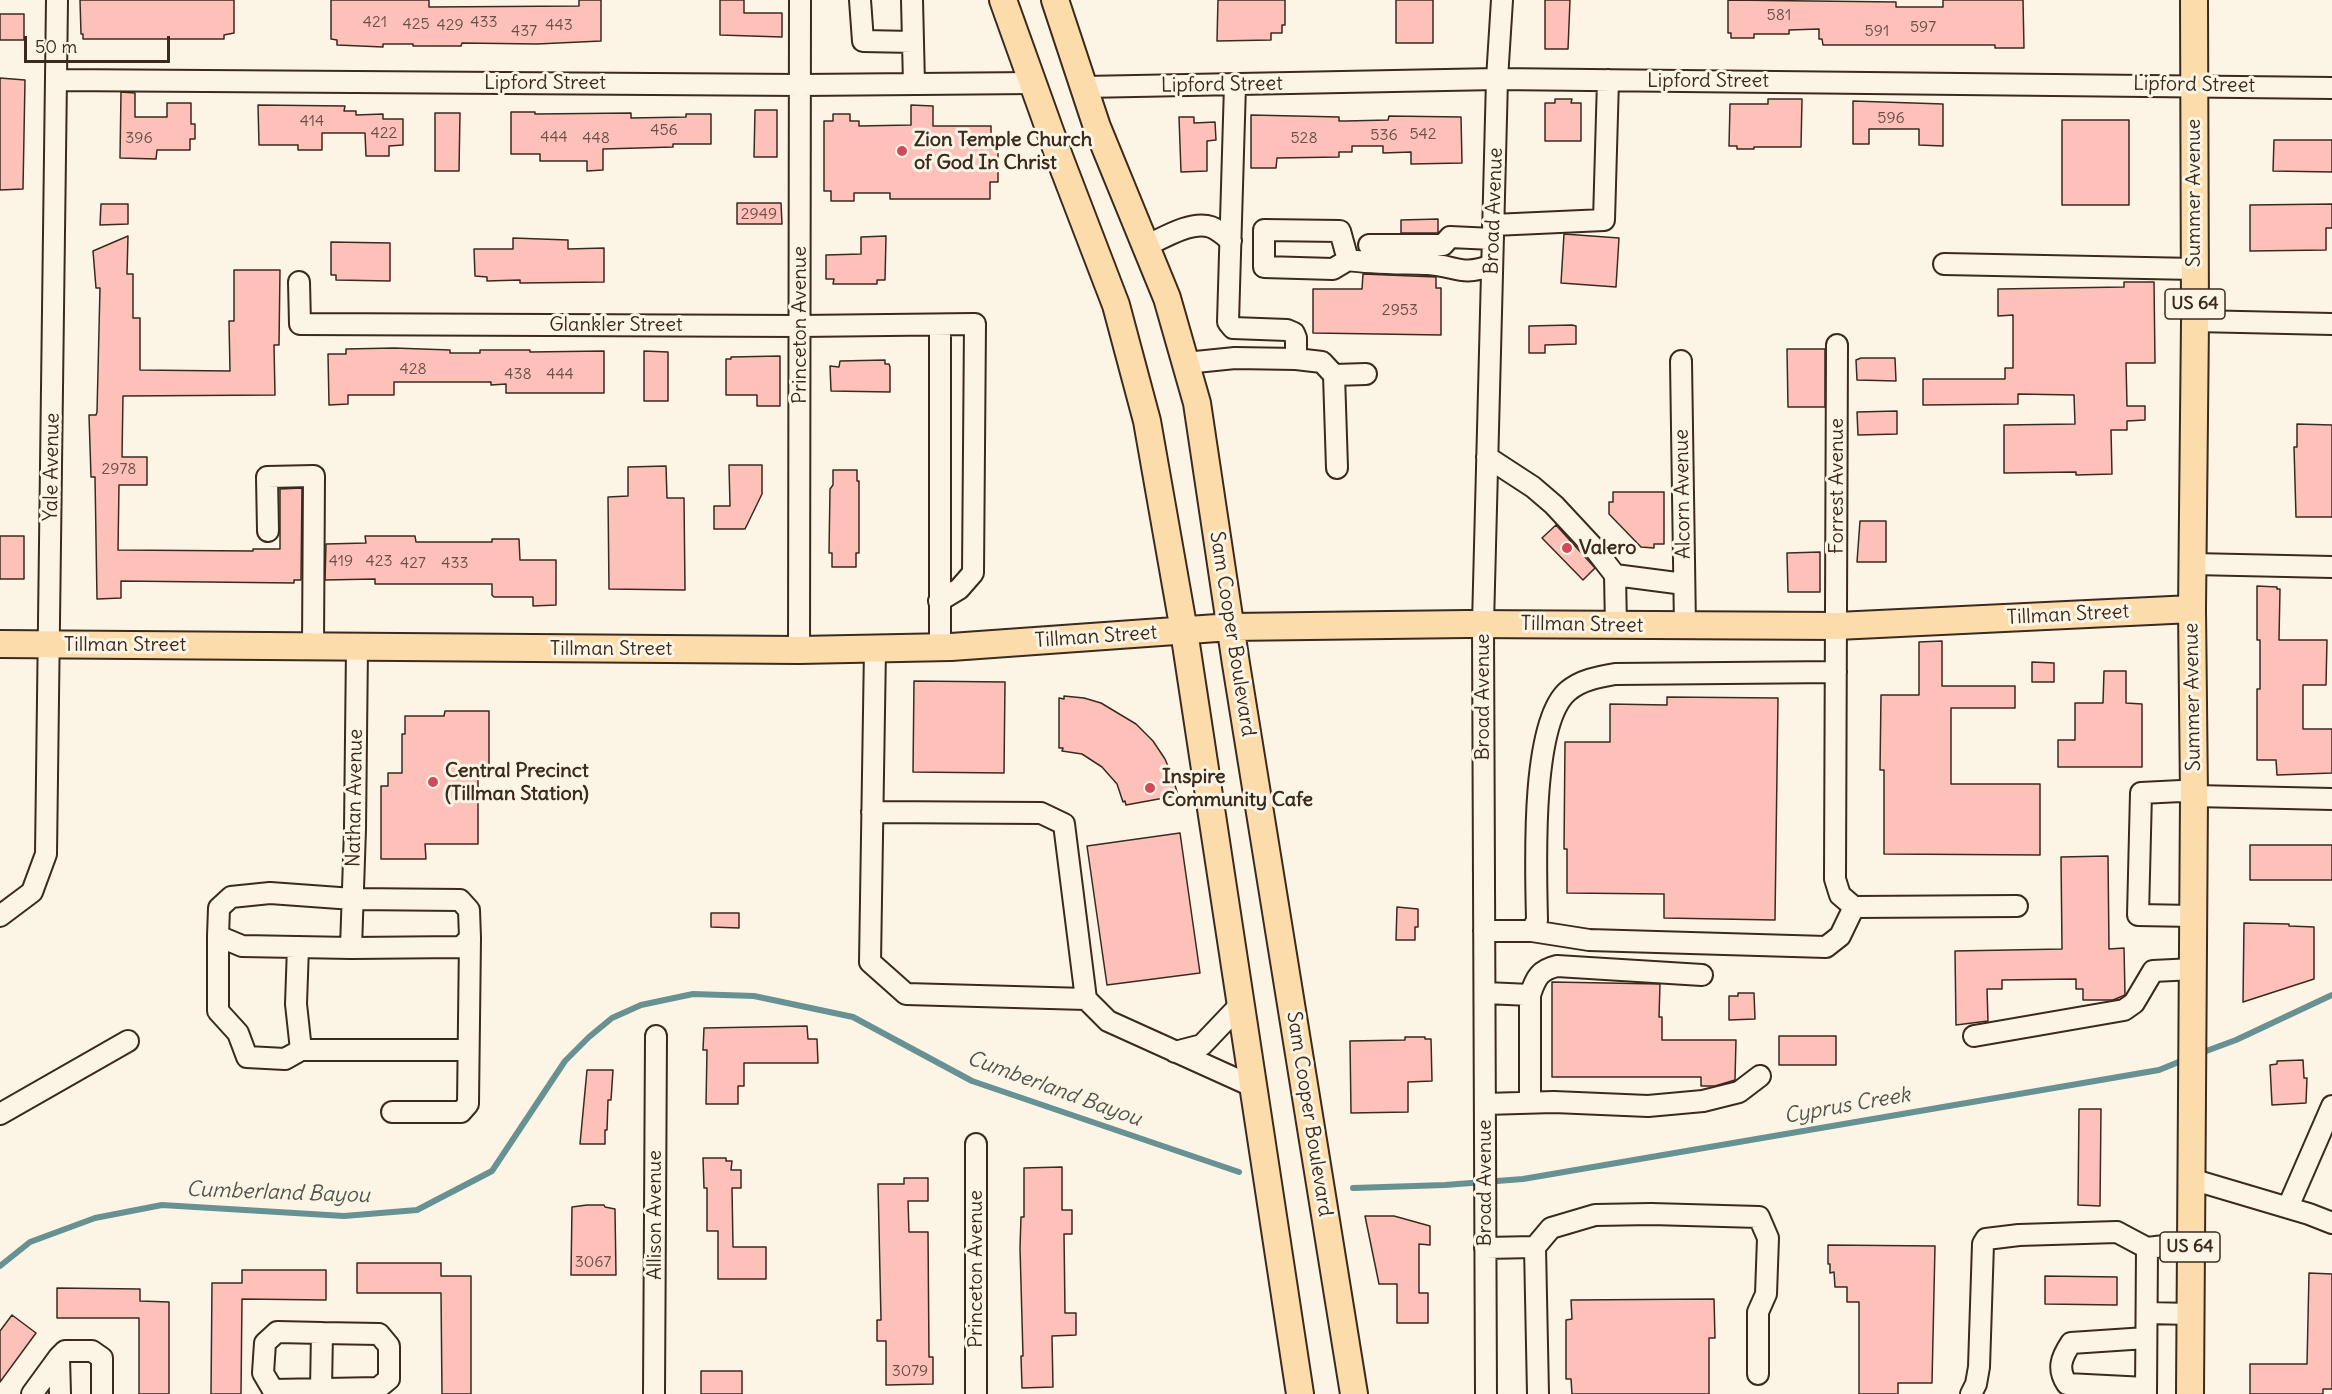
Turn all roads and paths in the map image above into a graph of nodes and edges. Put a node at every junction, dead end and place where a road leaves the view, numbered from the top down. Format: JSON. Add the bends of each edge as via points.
{"nodes":[{"id":1,"x":57,"y":0,"type":"edge"},
{"id":2,"x":800,"y":0,"type":"edge"},
{"id":3,"x":860,"y":0,"type":"edge"},
{"id":4,"x":912,"y":0,"type":"edge"},
{"id":5,"x":1003,"y":0,"type":"edge"},
{"id":6,"x":1055,"y":0,"type":"edge"},
{"id":7,"x":1502,"y":0,"type":"edge"},
{"id":8,"x":2194,"y":0,"type":"edge"},
{"id":9,"x":913,"y":42,"type":"junction"},
{"id":10,"x":1497,"y":79,"type":"junction"},
{"id":11,"x":57,"y":80,"type":"junction"},
{"id":12,"x":1608,"y":80,"type":"junction"},
{"id":13,"x":1033,"y":83,"type":"junction"},
{"id":14,"x":914,"y":84,"type":"junction"},
{"id":15,"x":801,"y":85,"type":"junction"},
{"id":16,"x":1235,"y":85,"type":"junction"},
{"id":17,"x":2193,"y":85,"type":"junction"},
{"id":18,"x":1084,"y":87,"type":"junction"},
{"id":19,"x":2332,"y":88,"type":"edge"},
{"id":20,"x":1493,"y":232,"type":"junction"},
{"id":21,"x":1231,"y":241,"type":"junction"},
{"id":22,"x":1370,"y":245,"type":"dead end"},
{"id":23,"x":1146,"y":246,"type":"junction"},
{"id":24,"x":1348,"y":260,"type":"dead end"},
{"id":25,"x":1944,"y":264,"type":"dead end"},
{"id":26,"x":1492,"y":265,"type":"junction"},
{"id":27,"x":2194,"y":270,"type":"junction"},
{"id":28,"x":299,"y":282,"type":"dead end"},
{"id":29,"x":2195,"y":321,"type":"junction"},
{"id":30,"x":2332,"y":324,"type":"edge"},
{"id":31,"x":940,"y":325,"type":"junction"},
{"id":32,"x":800,"y":326,"type":"junction"},
{"id":33,"x":1838,"y":345,"type":"dead end"},
{"id":34,"x":1296,"y":359,"type":"junction"},
{"id":35,"x":1682,"y":362,"type":"dead end"},
{"id":36,"x":1186,"y":363,"type":"junction"},
{"id":37,"x":1366,"y":374,"type":"dead end"},
{"id":38,"x":1334,"y":375,"type":"junction"},
{"id":39,"x":1487,"y":457,"type":"junction"},
{"id":40,"x":1336,"y":468,"type":"dead end"},
{"id":41,"x":268,"y":531,"type":"dead end"},
{"id":42,"x":2193,"y":564,"type":"junction"},
{"id":43,"x":2332,"y":567,"type":"edge"},
{"id":44,"x":1615,"y":575,"type":"junction"},
{"id":45,"x":1684,"y":584,"type":"junction"},
{"id":46,"x":939,"y":602,"type":"junction"},
{"id":47,"x":2192,"y":609,"type":"junction"},
{"id":48,"x":1483,"y":624,"type":"junction"},
{"id":49,"x":1616,"y":626,"type":"junction"},
{"id":50,"x":1837,"y":626,"type":"junction"},
{"id":51,"x":1231,"y":627,"type":"junction"},
{"id":52,"x":1685,"y":627,"type":"junction"},
{"id":53,"x":1184,"y":631,"type":"junction"},
{"id":54,"x":0,"y":644,"type":"edge"},
{"id":55,"x":49,"y":645,"type":"junction"},
{"id":56,"x":312,"y":647,"type":"junction"},
{"id":57,"x":357,"y":647,"type":"junction"},
{"id":58,"x":940,"y":647,"type":"junction"},
{"id":59,"x":875,"y":649,"type":"junction"},
{"id":60,"x":799,"y":650,"type":"junction"},
{"id":61,"x":1836,"y":672,"type":"junction"},
{"id":62,"x":2194,"y":796,"type":"junction"},
{"id":63,"x":2332,"y":798,"type":"edge"},
{"id":64,"x":872,"y":812,"type":"junction"},
{"id":65,"x":353,"y":899,"type":"junction"},
{"id":66,"x":2017,"y":906,"type":"dead end"},
{"id":67,"x":1854,"y":907,"type":"junction"},
{"id":68,"x":0,"y":915,"type":"edge"},
{"id":69,"x":2194,"y":916,"type":"junction"},
{"id":70,"x":1484,"y":931,"type":"junction"},
{"id":71,"x":1532,"y":931,"type":"junction"},
{"id":72,"x":218,"y":936,"type":"junction"},
{"id":73,"x":470,"y":938,"type":"junction"},
{"id":74,"x":1639,"y":942,"type":"junction"},
{"id":75,"x":298,"y":947,"type":"junction"},
{"id":76,"x":351,"y":948,"type":"junction"},
{"id":77,"x":2194,"y":969,"type":"junction"},
{"id":78,"x":1639,"y":971,"type":"junction"},
{"id":79,"x":1702,"y":975,"type":"dead end"},
{"id":80,"x":1485,"y":993,"type":"junction"},
{"id":81,"x":1530,"y":994,"type":"junction"},
{"id":82,"x":1086,"y":999,"type":"junction"},
{"id":83,"x":1241,"y":1004,"type":"junction"},
{"id":84,"x":656,"y":1035,"type":"dead end"},
{"id":85,"x":1974,"y":1036,"type":"dead end"},
{"id":86,"x":128,"y":1041,"type":"dead end"},
{"id":87,"x":301,"y":1050,"type":"junction"},
{"id":88,"x":468,"y":1050,"type":"junction"},
{"id":89,"x":1175,"y":1052,"type":"junction"},
{"id":90,"x":1760,"y":1076,"type":"dead end"},
{"id":91,"x":1254,"y":1087,"type":"junction"},
{"id":92,"x":1530,"y":1102,"type":"junction"},
{"id":93,"x":1485,"y":1104,"type":"junction"},
{"id":94,"x":2332,"y":1106,"type":"edge"},
{"id":95,"x":392,"y":1112,"type":"dead end"},
{"id":96,"x":0,"y":1114,"type":"edge"},
{"id":97,"x":976,"y":1144,"type":"dead end"},
{"id":98,"x":2191,"y":1179,"type":"junction"},
{"id":99,"x":2288,"y":1207,"type":"junction"},
{"id":100,"x":2332,"y":1223,"type":"edge"},
{"id":101,"x":2190,"y":1244,"type":"junction"},
{"id":102,"x":1535,"y":1247,"type":"junction"},
{"id":103,"x":1485,"y":1248,"type":"junction"},
{"id":104,"x":2147,"y":1248,"type":"junction"},
{"id":105,"x":2147,"y":1313,"type":"junction"},
{"id":106,"x":2190,"y":1314,"type":"junction"},
{"id":107,"x":322,"y":1333,"type":"junction"},
{"id":108,"x":2146,"y":1338,"type":"junction"},
{"id":109,"x":60,"y":1357,"type":"junction"},
{"id":110,"x":1758,"y":1374,"type":"dead end"},
{"id":111,"x":2146,"y":1391,"type":"edge"},
{"id":112,"x":321,"y":1392,"type":"edge"},
{"id":113,"x":32,"y":1394,"type":"edge"},
{"id":114,"x":60,"y":1394,"type":"edge"},
{"id":115,"x":102,"y":1394,"type":"edge"},
{"id":116,"x":654,"y":1394,"type":"edge"},
{"id":117,"x":976,"y":1394,"type":"edge"},
{"id":118,"x":1300,"y":1394,"type":"edge"},
{"id":119,"x":1354,"y":1394,"type":"edge"},
{"id":120,"x":1486,"y":1394,"type":"edge"},
{"id":121,"x":1538,"y":1394,"type":"edge"},
{"id":122,"x":1971,"y":1394,"type":"edge"},
{"id":123,"x":2190,"y":1394,"type":"edge"}],
"edges":[{"from":1,"to":11,"type":"street","name":"Yale Avenue"},
{"from":2,"to":15,"type":"street","name":"Princeton Avenue"},
{"from":3,"to":9,"type":"street","via":[[863,41]]},
{"from":4,"to":9,"type":"street"},
{"from":5,"to":13,"type":"main road"},
{"from":6,"to":18,"type":"main road","name":"Sam Cooper Boulevard"},
{"from":7,"to":10,"type":"street","name":"Broad Avenue"},
{"from":8,"to":17,"type":"main road","name":"Summer Avenue","number":"US 64"},
{"from":9,"to":14,"type":"street"},
{"from":10,"to":12,"type":"street","name":"Lipford Street"},
{"from":10,"to":16,"type":"street","name":"Lipford Street"},
{"from":10,"to":20,"type":"street","name":"Broad Avenue"},
{"from":11,"to":15,"type":"street","name":"Lipford Street"},
{"from":11,"to":55,"type":"street","name":"Yale Avenue"},
{"from":12,"to":17,"type":"street","name":"Lipford Street"},
{"from":12,"to":20,"type":"street","via":[[1604,220]]},
{"from":13,"to":14,"type":"street","name":"Lipford Street"},
{"from":13,"to":53,"type":"main road","via":[[1116,305],[1146,421]]},
{"from":14,"to":15,"type":"street","name":"Lipford Street"},
{"from":15,"to":32,"type":"street","name":"Princeton Avenue"},
{"from":16,"to":18,"type":"street","name":"Lipford Street"},
{"from":16,"to":21,"type":"street"},
{"from":17,"to":19,"type":"street","name":"Lipford Street"},
{"from":17,"to":27,"type":"main road","name":"Summer Avenue","number":"US 64"},
{"from":18,"to":23,"type":"main road","name":"Sam Cooper Boulevard"},
{"from":20,"to":22,"type":"street","via":[[1450,237],[1443,245]]},
{"from":20,"to":26,"type":"street","name":"Broad Avenue"},
{"from":21,"to":23,"type":"street","via":[[1218,230],[1199,225]]},
{"from":21,"to":34,"type":"street","via":[[1228,322],[1233,328],[1294,333]]},
{"from":23,"to":36,"type":"main road","name":"Sam Cooper Boulevard","via":[[1167,298]]},
{"from":24,"to":26,"type":"street","via":[[1431,264],[1467,272]]},
{"from":25,"to":27,"type":"street"},
{"from":26,"to":39,"type":"street","name":"Broad Avenue"},
{"from":27,"to":29,"type":"main road","name":"Summer Avenue","number":"US 64"},
{"from":28,"to":32,"type":"street","name":"Glankler Street","via":[[300,324]]},
{"from":29,"to":30,"type":"street"},
{"from":29,"to":42,"type":"main road","name":"Summer Avenue","number":"US 64"},
{"from":31,"to":32,"type":"street","name":"Glankler Street"},
{"from":31,"to":46,"type":"street"},
{"from":31,"to":46,"type":"street","name":"Glankler Street","via":[[975,324],[974,573],[959,590]]},
{"from":32,"to":60,"type":"street","name":"Princeton Avenue"},
{"from":33,"to":50,"type":"street","name":"Forrest Avenue"},
{"from":34,"to":36,"type":"street","via":[[1235,358]]},
{"from":34,"to":38,"type":"street","via":[[1322,362]]},
{"from":35,"to":45,"type":"street","name":"Alcorn Avenue"},
{"from":36,"to":51,"type":"main road","name":"Sam Cooper Boulevard","via":[[1197,403]]},
{"from":37,"to":38,"type":"street"},
{"from":38,"to":40,"type":"street"},
{"from":39,"to":44,"type":"street","via":[[1554,505]]},
{"from":39,"to":48,"type":"street","name":"Broad Avenue"},
{"from":41,"to":56,"type":"street","via":[[267,477],[314,476]]},
{"from":42,"to":43,"type":"street"},
{"from":42,"to":47,"type":"main road","name":"Summer Avenue","number":"US 64"},
{"from":44,"to":45,"type":"street"},
{"from":44,"to":49,"type":"street"},
{"from":45,"to":52,"type":"street","name":"Alcorn Avenue"},
{"from":46,"to":58,"type":"street"},
{"from":47,"to":50,"type":"main road","name":"Tillman Street"},
{"from":47,"to":62,"type":"main road","name":"Summer Avenue","number":"US 64"},
{"from":48,"to":49,"type":"main road","name":"Tillman Street"},
{"from":48,"to":51,"type":"main road","name":"Tillman Street"},
{"from":48,"to":70,"type":"street","name":"Broad Avenue"},
{"from":49,"to":52,"type":"main road","name":"Tillman Street"},
{"from":50,"to":52,"type":"main road","name":"Tillman Street"},
{"from":50,"to":61,"type":"street","name":"Forrest Avenue"},
{"from":51,"to":53,"type":"main road","name":"Tillman Street"},
{"from":51,"to":119,"type":"main road","name":"Sam Cooper Boulevard"},
{"from":53,"to":58,"type":"main road","name":"Tillman Street"},
{"from":53,"to":83,"type":"main road"},
{"from":54,"to":55,"type":"main road","name":"Tillman Street"},
{"from":55,"to":56,"type":"main road","name":"Tillman Street"},
{"from":55,"to":68,"type":"street","name":"Yale Avenue","via":[[46,854],[32,891]]},
{"from":56,"to":57,"type":"main road","name":"Tillman Street"},
{"from":57,"to":60,"type":"main road","name":"Tillman Street"},
{"from":57,"to":65,"type":"street","name":"Nathan Avenue"},
{"from":58,"to":59,"type":"main road","name":"Tillman Street"},
{"from":59,"to":60,"type":"main road","name":"Tillman Street"},
{"from":59,"to":64,"type":"street"},
{"from":61,"to":67,"type":"street","name":"Forrest Avenue","via":[[1836,879],[1840,896]]},
{"from":61,"to":71,"type":"street","via":[[1615,674],[1587,680],[1566,692],[1549,722],[1539,770],[1537,920]]},
{"from":62,"to":63,"type":"street"},
{"from":62,"to":69,"type":"main road","name":"Summer Avenue","number":"US 64"},
{"from":62,"to":69,"type":"street","via":[[2181,791],[2141,794],[2138,915]]},
{"from":64,"to":82,"type":"street","via":[[1041,813],[1064,824]]},
{"from":64,"to":82,"type":"street","via":[[870,962],[906,994]]},
{"from":65,"to":72,"type":"street","via":[[270,893],[231,897],[219,908]]},
{"from":65,"to":73,"type":"street","via":[[460,900],[469,910]]},
{"from":65,"to":76,"type":"street","name":"Nathan Avenue"},
{"from":66,"to":67,"type":"street"},
{"from":67,"to":74,"type":"street","via":[[1840,936],[1826,947]]},
{"from":69,"to":77,"type":"main road","name":"Summer Avenue","number":"US 64"},
{"from":70,"to":71,"type":"street"},
{"from":70,"to":80,"type":"street","name":"Broad Avenue"},
{"from":71,"to":74,"type":"street","via":[[1588,940]]},
{"from":72,"to":75,"type":"street","via":[[242,946]]},
{"from":72,"to":87,"type":"street","via":[[218,1011],[238,1033],[247,1057],[285,1059]]},
{"from":73,"to":76,"type":"street","via":[[461,947]]},
{"from":73,"to":88,"type":"street"},
{"from":74,"to":78,"type":"street"},
{"from":75,"to":76,"type":"street"},
{"from":75,"to":87,"type":"street","via":[[296,1004]]},
{"from":77,"to":85,"type":"street","via":[[2153,971],[2134,1003],[2124,1010]]},
{"from":77,"to":98,"type":"main road","name":"Summer Avenue","number":"US 64"},
{"from":78,"to":79,"type":"street"},
{"from":78,"to":81,"type":"street","via":[[1557,966],[1544,969],[1535,978]]},
{"from":80,"to":81,"type":"street"},
{"from":80,"to":93,"type":"street","name":"Broad Avenue"},
{"from":81,"to":92,"type":"street"},
{"from":82,"to":89,"type":"street","via":[[1108,1021]]},
{"from":83,"to":89,"type":"street","via":[[1202,1045]]},
{"from":83,"to":91,"type":"main road"},
{"from":84,"to":116,"type":"street","name":"Allison Avenue"},
{"from":86,"to":96,"type":"street"},
{"from":87,"to":88,"type":"street"},
{"from":88,"to":95,"type":"street","via":[[468,1104],[461,1112]]},
{"from":89,"to":91,"type":"street"},
{"from":90,"to":92,"type":"street","via":[[1739,1092],[1703,1101],[1648,1106]]},
{"from":91,"to":118,"type":"main road"},
{"from":92,"to":93,"type":"street"},
{"from":93,"to":103,"type":"street","name":"Broad Avenue"},
{"from":94,"to":99,"type":"street"},
{"from":97,"to":117,"type":"street","name":"Princeton Avenue"},
{"from":98,"to":99,"type":"street"},
{"from":98,"to":101,"type":"main road","name":"Summer Avenue","number":"US 64"},
{"from":99,"to":100,"type":"street"},
{"from":101,"to":104,"type":"street"},
{"from":101,"to":106,"type":"main road","name":"Summer Avenue","number":"US 64"},
{"from":102,"to":103,"type":"street"},
{"from":102,"to":110,"type":"street","via":[[1551,1228],[1595,1215],[1759,1217],[1768,1238],[1766,1294],[1758,1312]]},
{"from":102,"to":121,"type":"street"},
{"from":103,"to":120,"type":"street","name":"Broad Avenue"},
{"from":104,"to":105,"type":"street"},
{"from":104,"to":122,"type":"street","via":[[2117,1232],[1986,1239],[1979,1367]]},
{"from":105,"to":106,"type":"street"},
{"from":105,"to":108,"type":"street"},
{"from":106,"to":123,"type":"main road","name":"Summer Avenue","number":"US 64"},
{"from":107,"to":112,"type":"street"},
{"from":107,"to":112,"type":"street","via":[[277,1332],[265,1343],[263,1373],[273,1390]]},
{"from":107,"to":112,"type":"street","via":[[379,1334],[389,1346],[389,1379],[378,1388]]},
{"from":108,"to":111,"type":"street"},
{"from":108,"to":111,"type":"street","via":[[2071,1343],[2060,1363],[2067,1384]]},
{"from":109,"to":113,"type":"street"},
{"from":109,"to":114,"type":"street"},
{"from":109,"to":115,"type":"street","via":[[65,1351],[92,1351],[102,1358]]}]}
